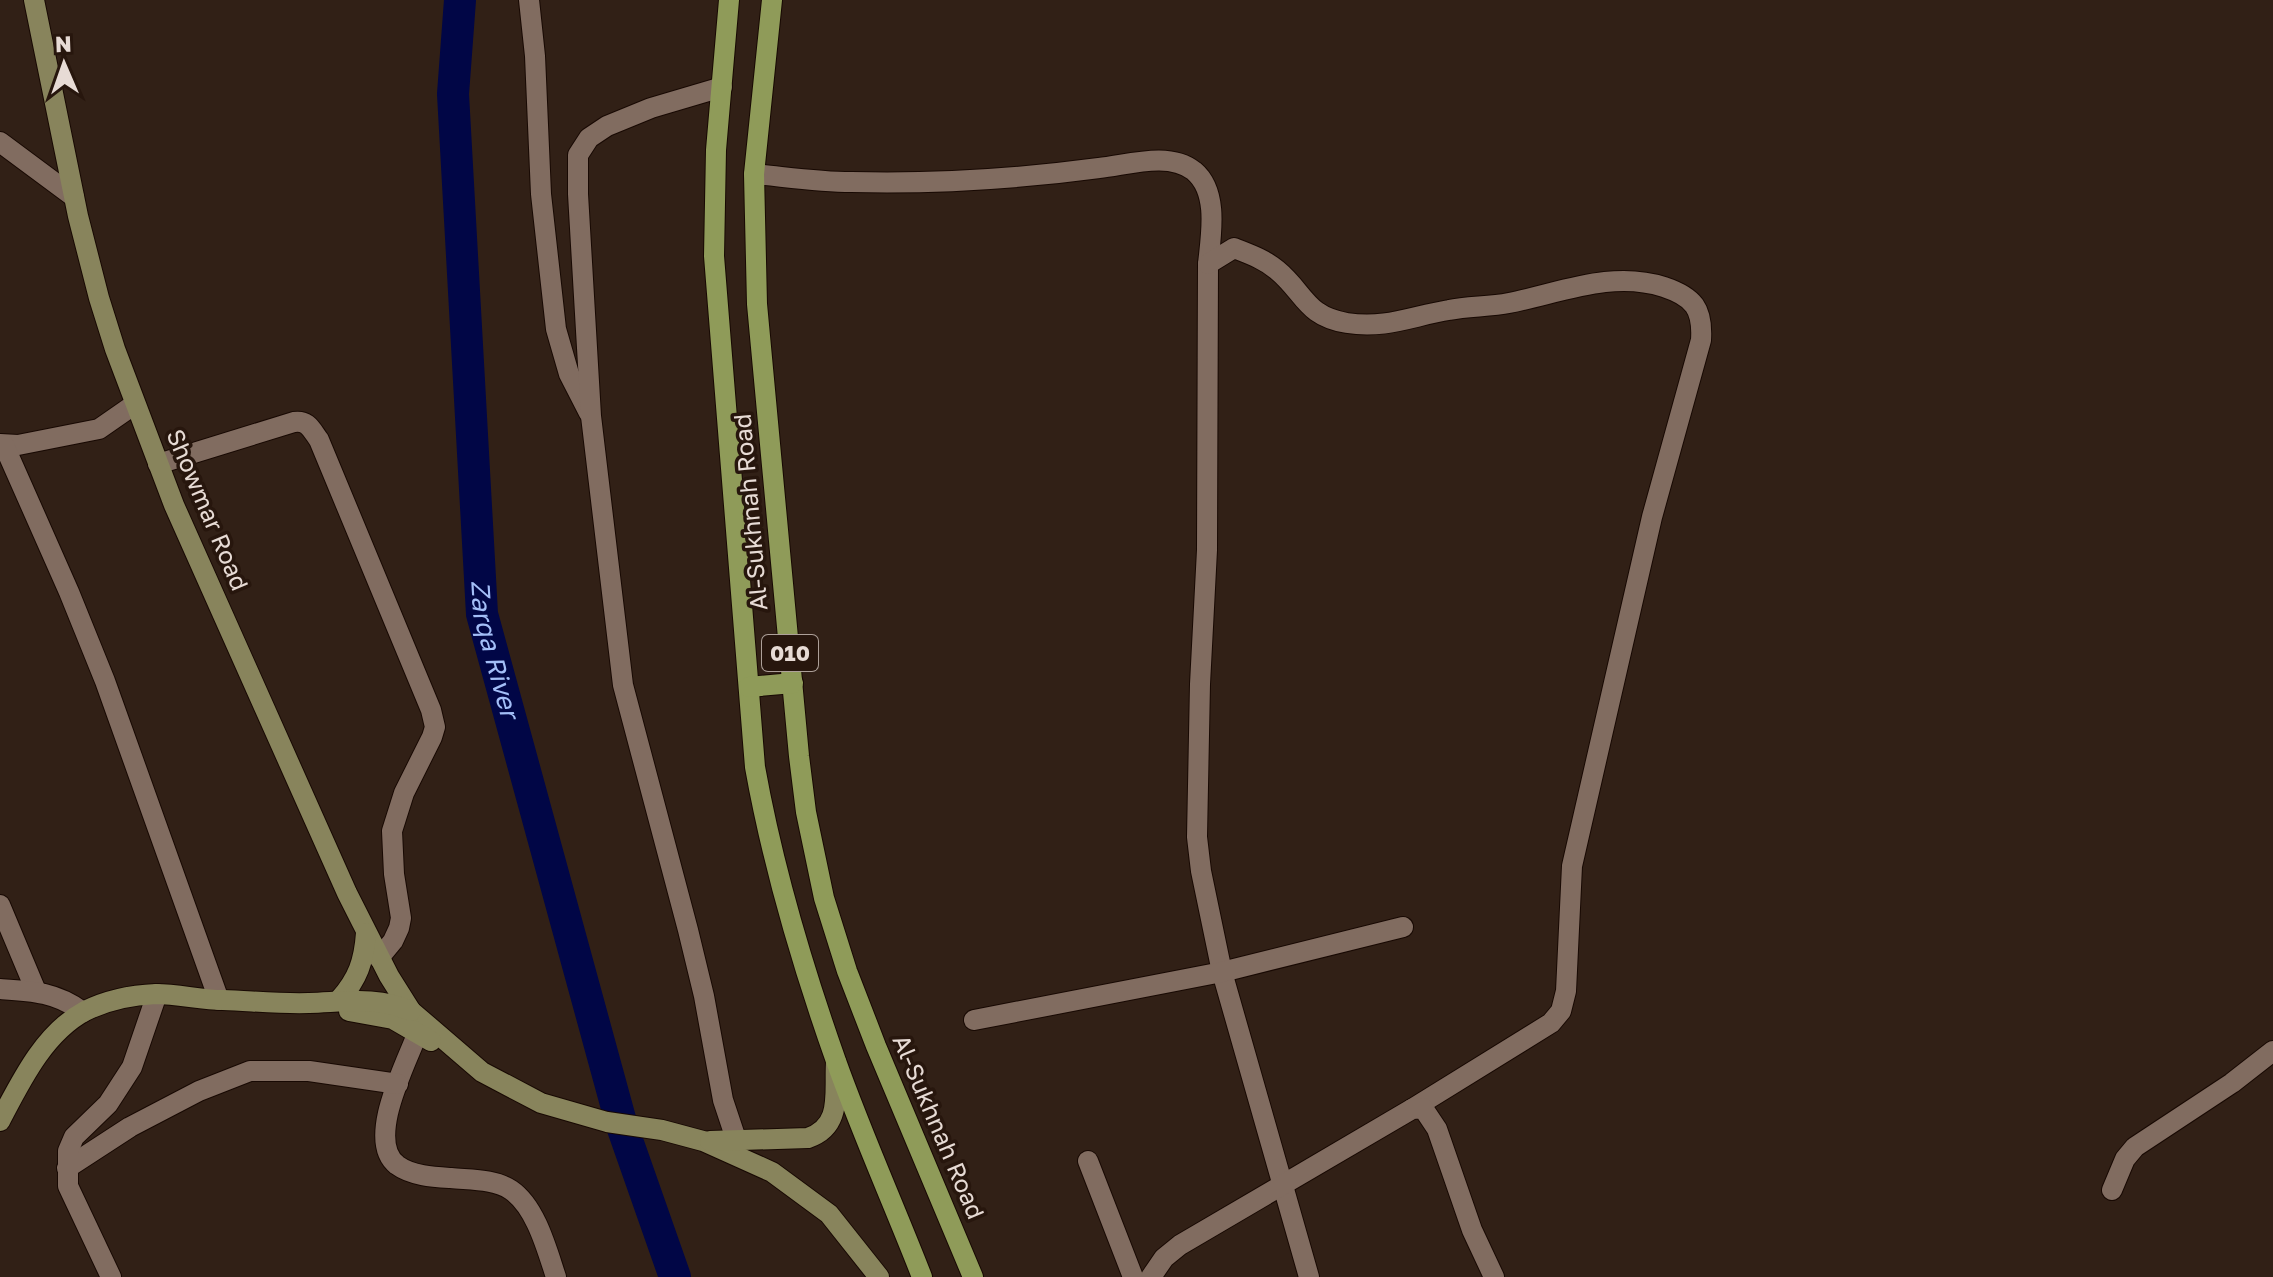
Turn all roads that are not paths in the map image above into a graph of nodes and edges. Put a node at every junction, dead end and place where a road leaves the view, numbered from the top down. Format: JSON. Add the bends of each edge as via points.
{"nodes":[{"id":1,"x":34,"y":0,"type":"edge"},
{"id":2,"x":529,"y":0,"type":"edge"},
{"id":3,"x":729,"y":0,"type":"edge"},
{"id":4,"x":772,"y":0,"type":"edge"},
{"id":5,"x":722,"y":87,"type":"junction"},
{"id":6,"x":0,"y":142,"type":"edge"},
{"id":7,"x":754,"y":174,"type":"junction"},
{"id":8,"x":74,"y":197,"type":"junction"},
{"id":9,"x":1208,"y":264,"type":"junction"},
{"id":10,"x":135,"y":404,"type":"junction"},
{"id":11,"x":591,"y":416,"type":"junction"},
{"id":12,"x":2,"y":444,"type":"edge"},
{"id":13,"x":158,"y":464,"type":"junction"},
{"id":14,"x":793,"y":683,"type":"junction"},
{"id":15,"x":749,"y":687,"type":"junction"},
{"id":16,"x":0,"y":905,"type":"edge"},
{"id":17,"x":1403,"y":927,"type":"dead end"},
{"id":18,"x":366,"y":933,"type":"junction"},
{"id":19,"x":379,"y":958,"type":"junction"},
{"id":20,"x":1222,"y":972,"type":"junction"},
{"id":21,"x":0,"y":989,"type":"edge"},
{"id":22,"x":36,"y":991,"type":"junction"},
{"id":23,"x":157,"y":994,"type":"junction"},
{"id":24,"x":219,"y":1000,"type":"junction"},
{"id":25,"x":339,"y":1000,"type":"junction"},
{"id":26,"x":310,"y":1003,"type":"junction"},
{"id":27,"x":411,"y":1011,"type":"junction"},
{"id":28,"x":83,"y":1012,"type":"junction"},
{"id":29,"x":974,"y":1020,"type":"dead end"},
{"id":30,"x":418,"y":1032,"type":"junction"},
{"id":31,"x":2273,"y":1051,"type":"edge"},
{"id":32,"x":460,"y":1055,"type":"junction"},
{"id":33,"x":836,"y":1062,"type":"junction"},
{"id":34,"x":398,"y":1084,"type":"junction"},
{"id":35,"x":1412,"y":1109,"type":"junction"},
{"id":36,"x":0,"y":1121,"type":"edge"},
{"id":37,"x":736,"y":1139,"type":"junction"},
{"id":38,"x":703,"y":1141,"type":"junction"},
{"id":39,"x":1088,"y":1161,"type":"dead end"},
{"id":40,"x":67,"y":1168,"type":"junction"},
{"id":41,"x":1284,"y":1186,"type":"junction"},
{"id":42,"x":2112,"y":1190,"type":"dead end"},
{"id":43,"x":111,"y":1277,"type":"edge"},
{"id":44,"x":556,"y":1277,"type":"edge"},
{"id":45,"x":879,"y":1277,"type":"edge"},
{"id":46,"x":922,"y":1277,"type":"edge"},
{"id":47,"x":973,"y":1277,"type":"edge"},
{"id":48,"x":1133,"y":1277,"type":"edge"},
{"id":49,"x":1151,"y":1277,"type":"edge"},
{"id":50,"x":1309,"y":1277,"type":"edge"},
{"id":51,"x":1494,"y":1277,"type":"edge"}],
"edges":[{"from":1,"to":8,"type":"main road","name":"Showmar Road"},
{"from":2,"to":11,"type":"street","via":[[556,329],[569,374]]},
{"from":3,"to":5,"type":"main road","name":"Al-Sukhnah Road","number":"010"},
{"from":4,"to":7,"type":"main road","name":"Al-Sukhnah Road","number":"010"},
{"from":5,"to":11,"type":"street","via":[[607,126],[589,138],[578,155]]},
{"from":5,"to":15,"type":"main road","name":"Al-Sukhnah Road","number":"010","via":[[714,256]]},
{"from":6,"to":8,"type":"street"},
{"from":7,"to":9,"type":"street","via":[[930,182],[1018,179],[1151,160],[1170,162],[1194,172],[1207,191],[1212,224]]},
{"from":7,"to":14,"type":"main road","name":"Al-Sukhnah Road","number":"010","via":[[757,304]]},
{"from":8,"to":10,"type":"main road","name":"Showmar Road","via":[[99,298]]},
{"from":9,"to":20,"type":"street","via":[[1207,550],[1197,837]]},
{"from":9,"to":35,"type":"street","via":[[1234,248],[1253,255],[1277,269],[1316,313],[1354,324],[1403,322],[1617,281],[1677,292],[1692,302],[1702,320],[1572,866],[1561,1011],[1551,1023]]},
{"from":10,"to":12,"type":"street","via":[[99,429]]},
{"from":10,"to":13,"type":"main road","name":"Showmar Road"},
{"from":11,"to":37,"type":"street","via":[[623,685]]},
{"from":12,"to":24,"type":"street","via":[[105,681]]},
{"from":13,"to":18,"type":"main road","name":"Showmar Road"},
{"from":13,"to":19,"type":"street","via":[[294,422],[303,421],[319,440],[435,727],[395,818],[392,842],[401,918],[393,941]]},
{"from":14,"to":15,"type":"main road"},
{"from":14,"to":47,"type":"main road","name":"Al-Sukhnah Road","number":"010","via":[[806,812],[824,898],[876,1046]]},
{"from":15,"to":33,"type":"main road","name":"Al-Sukhnah Road","number":"010","via":[[766,827]]},
{"from":16,"to":22,"type":"street"},
{"from":17,"to":20,"type":"street"},
{"from":18,"to":19,"type":"main road","name":"Showmar Road"},
{"from":18,"to":25,"type":"main road","via":[[362,967]]},
{"from":19,"to":27,"type":"main road","name":"Showmar Road"},
{"from":20,"to":29,"type":"street"},
{"from":20,"to":41,"type":"street"},
{"from":21,"to":22,"type":"street"},
{"from":22,"to":28,"type":"street"},
{"from":23,"to":24,"type":"main road","name":"Showmar Road"},
{"from":23,"to":28,"type":"main road","name":"Showmar Road"},
{"from":23,"to":40,"type":"street","via":[[132,1067],[108,1104],[74,1137]]},
{"from":24,"to":26,"type":"main road","name":"Showmar Road"},
{"from":25,"to":26,"type":"main road","name":"Showmar Road"},
{"from":25,"to":27,"type":"main road","name":"Showmar Road","via":[[377,1001]]},
{"from":26,"to":30,"type":"main road","name":"Showmar Road","via":[[380,1016]]},
{"from":27,"to":32,"type":"main road","name":"Showmar Road"},
{"from":28,"to":36,"type":"main road","name":"Showmar Road","via":[[33,1061]]},
{"from":30,"to":32,"type":"main road","name":"Showmar Road"},
{"from":30,"to":34,"type":"street"},
{"from":31,"to":42,"type":"street","via":[[2135,1147]]},
{"from":32,"to":38,"type":"main road","name":"Showmar Road","via":[[541,1103]]},
{"from":33,"to":37,"type":"main road","name":"Showmar Road","via":[[834,1115],[821,1134]]},
{"from":33,"to":46,"type":"main road","name":"Al-Sukhnah Road","number":"010"},
{"from":34,"to":40,"type":"street","via":[[309,1071],[250,1071],[130,1127]]},
{"from":34,"to":44,"type":"street","via":[[385,1135],[391,1159],[411,1172],[512,1190],[533,1218]]},
{"from":35,"to":41,"type":"street"},
{"from":35,"to":51,"type":"street","via":[[1423,1108],[1437,1129]]},
{"from":37,"to":38,"type":"main road","name":"Showmar Road"},
{"from":38,"to":45,"type":"main road","name":"Showmar Road","via":[[772,1172],[802,1193],[829,1214]]},
{"from":39,"to":48,"type":"street"},
{"from":40,"to":43,"type":"street","via":[[76,1206]]},
{"from":41,"to":49,"type":"street","via":[[1180,1245]]},
{"from":41,"to":50,"type":"street"}]}
